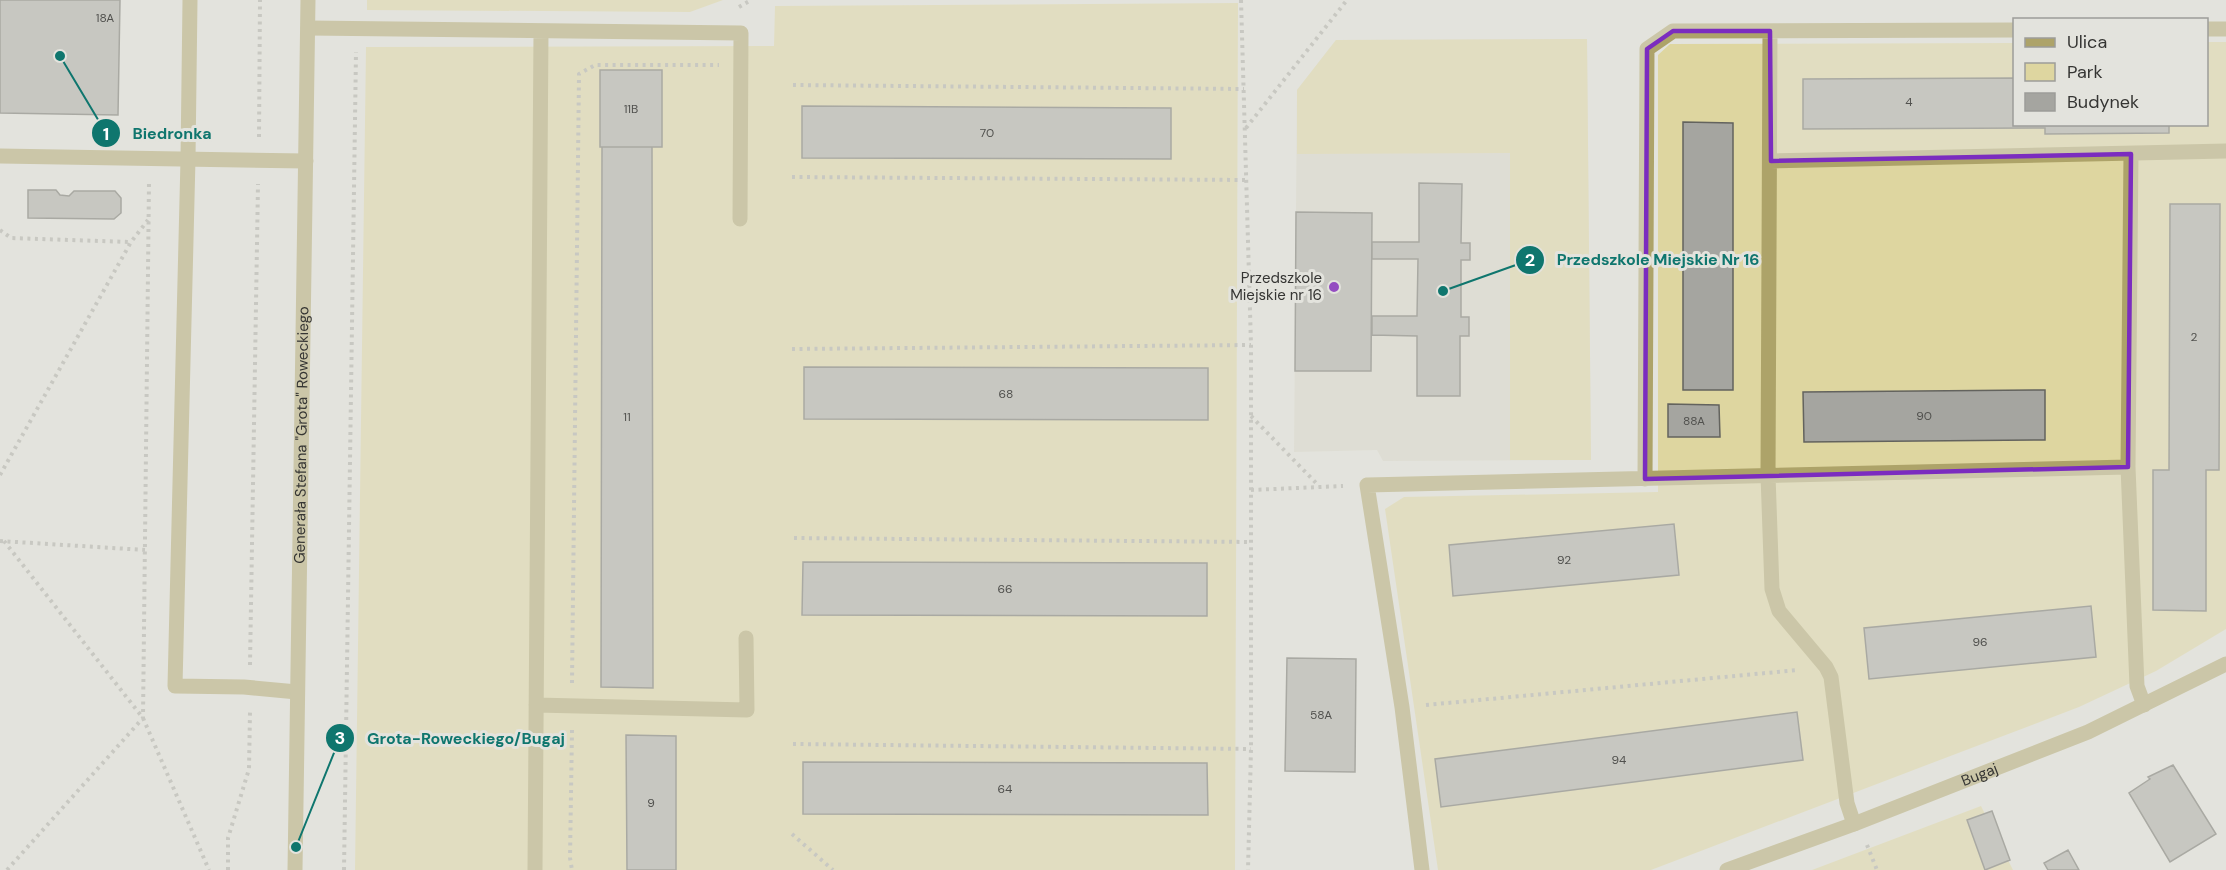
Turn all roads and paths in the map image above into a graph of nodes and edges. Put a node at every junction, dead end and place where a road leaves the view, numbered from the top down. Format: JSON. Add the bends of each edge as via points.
{"nodes":[{"id":1,"x":190,"y":0,"type":"edge"},
{"id":2,"x":260,"y":0,"type":"edge"},
{"id":3,"x":308,"y":0,"type":"edge"},
{"id":4,"x":1241,"y":0,"type":"edge"},
{"id":5,"x":1347,"y":0,"type":"edge"},
{"id":6,"x":308,"y":28,"type":"junction"},
{"id":7,"x":356,"y":28,"type":"junction"},
{"id":8,"x":2208,"y":29,"type":"edge"},
{"id":9,"x":2226,"y":29,"type":"edge"},
{"id":10,"x":2013,"y":30,"type":"edge"},
{"id":11,"x":1770,"y":31,"type":"junction"},
{"id":12,"x":541,"y":32,"type":"junction"},
{"id":13,"x":741,"y":66,"type":"junction"},
{"id":14,"x":793,"y":85,"type":"dead end"},
{"id":15,"x":1244,"y":90,"type":"junction"},
{"id":16,"x":1245,"y":128,"type":"junction"},
{"id":17,"x":2226,"y":151,"type":"edge"},
{"id":18,"x":2130,"y":154,"type":"junction"},
{"id":19,"x":0,"y":156,"type":"edge"},
{"id":20,"x":149,"y":158,"type":"junction"},
{"id":21,"x":188,"y":159,"type":"junction"},
{"id":22,"x":259,"y":160,"type":"junction"},
{"id":23,"x":306,"y":161,"type":"junction"},
{"id":24,"x":1771,"y":161,"type":"junction"},
{"id":25,"x":792,"y":177,"type":"dead end"},
{"id":26,"x":1246,"y":180,"type":"junction"},
{"id":27,"x":740,"y":219,"type":"dead end"},
{"id":28,"x":148,"y":220,"type":"junction"},
{"id":29,"x":0,"y":230,"type":"edge"},
{"id":30,"x":130,"y":242,"type":"junction"},
{"id":31,"x":1251,"y":345,"type":"junction"},
{"id":32,"x":792,"y":349,"type":"dead end"},
{"id":33,"x":1251,"y":416,"type":"junction"},
{"id":34,"x":2128,"y":467,"type":"junction"},
{"id":35,"x":0,"y":475,"type":"edge"},
{"id":36,"x":1768,"y":475,"type":"junction"},
{"id":37,"x":1645,"y":479,"type":"junction"},
{"id":38,"x":1367,"y":485,"type":"junction"},
{"id":39,"x":1319,"y":487,"type":"junction"},
{"id":40,"x":1251,"y":490,"type":"junction"},
{"id":41,"x":794,"y":538,"type":"dead end"},
{"id":42,"x":2,"y":541,"type":"edge"},
{"id":43,"x":1251,"y":542,"type":"junction"},
{"id":44,"x":145,"y":550,"type":"junction"},
{"id":45,"x":746,"y":638,"type":"dead end"},
{"id":46,"x":2226,"y":664,"type":"edge"},
{"id":47,"x":1826,"y":667,"type":"junction"},
{"id":48,"x":250,"y":688,"type":"junction"},
{"id":49,"x":297,"y":692,"type":"junction"},
{"id":50,"x":536,"y":705,"type":"junction"},
{"id":51,"x":2144,"y":705,"type":"junction"},
{"id":52,"x":572,"y":706,"type":"junction"},
{"id":53,"x":1402,"y":707,"type":"junction"},
{"id":54,"x":143,"y":718,"type":"junction"},
{"id":55,"x":793,"y":744,"type":"dead end"},
{"id":56,"x":1251,"y":749,"type":"junction"},
{"id":57,"x":1854,"y":824,"type":"junction"},
{"id":58,"x":792,"y":834,"type":"dead end"},
{"id":59,"x":1869,"y":849,"type":"dead end"},
{"id":60,"x":7,"y":870,"type":"edge"},
{"id":61,"x":209,"y":870,"type":"edge"},
{"id":62,"x":228,"y":870,"type":"edge"},
{"id":63,"x":296,"y":870,"type":"edge"},
{"id":64,"x":344,"y":870,"type":"edge"},
{"id":65,"x":535,"y":870,"type":"edge"},
{"id":66,"x":572,"y":870,"type":"edge"},
{"id":67,"x":833,"y":870,"type":"edge"},
{"id":68,"x":1248,"y":870,"type":"edge"},
{"id":69,"x":1422,"y":870,"type":"edge"},
{"id":70,"x":1727,"y":870,"type":"edge"},
{"id":71,"x":1877,"y":870,"type":"edge"}],
"edges":[{"from":1,"to":21,"type":"street"},
{"from":2,"to":22,"type":"path"},
{"from":3,"to":6,"type":"street","name":"Generała Stefana \"Grota\" Roweckiego"},
{"from":4,"to":15,"type":"path"},
{"from":5,"to":16,"type":"path"},
{"from":6,"to":7,"type":"street"},
{"from":6,"to":23,"type":"street","name":"Generała Stefana \"Grota\" Roweckiego"},
{"from":7,"to":12,"type":"street"},
{"from":7,"to":64,"type":"path"},
{"from":8,"to":9,"type":"street"},
{"from":10,"to":11,"type":"street"},
{"from":11,"to":24,"type":"street"},
{"from":11,"to":37,"type":"street","via":[[1673,31],[1647,49]]},
{"from":12,"to":13,"type":"street","via":[[741,33]]},
{"from":12,"to":50,"type":"street"},
{"from":13,"to":27,"type":"street"},
{"from":13,"to":52,"type":"path","via":[[595,65],[579,74]]},
{"from":14,"to":15,"type":"path"},
{"from":15,"to":16,"type":"path"},
{"from":16,"to":26,"type":"path"},
{"from":17,"to":18,"type":"street"},
{"from":18,"to":24,"type":"street"},
{"from":18,"to":34,"type":"street"},
{"from":19,"to":20,"type":"street"},
{"from":20,"to":21,"type":"street"},
{"from":20,"to":28,"type":"path"},
{"from":21,"to":22,"type":"street"},
{"from":21,"to":48,"type":"street","via":[[175,687]]},
{"from":22,"to":23,"type":"street"},
{"from":22,"to":48,"type":"path"},
{"from":23,"to":49,"type":"street","name":"Generała Stefana \"Grota\" Roweckiego"},
{"from":24,"to":36,"type":"street"},
{"from":25,"to":26,"type":"path"},
{"from":26,"to":31,"type":"path"},
{"from":28,"to":30,"type":"path"},
{"from":28,"to":44,"type":"path"},
{"from":29,"to":30,"type":"path","via":[[11,238]]},
{"from":30,"to":35,"type":"path"},
{"from":31,"to":32,"type":"path"},
{"from":31,"to":33,"type":"path"},
{"from":33,"to":39,"type":"path"},
{"from":33,"to":40,"type":"path"},
{"from":34,"to":36,"type":"street"},
{"from":34,"to":51,"type":"street","via":[[2137,686]]},
{"from":36,"to":37,"type":"street"},
{"from":36,"to":47,"type":"street","via":[[1772,589],[1779,611]]},
{"from":37,"to":38,"type":"street"},
{"from":38,"to":39,"type":"path"},
{"from":38,"to":53,"type":"street"},
{"from":39,"to":40,"type":"path"},
{"from":40,"to":43,"type":"path"},
{"from":41,"to":43,"type":"path"},
{"from":42,"to":44,"type":"path"},
{"from":42,"to":54,"type":"path"},
{"from":43,"to":56,"type":"path"},
{"from":44,"to":54,"type":"path"},
{"from":45,"to":52,"type":"street","via":[[747,710]]},
{"from":46,"to":51,"type":"street","name":"Bugaj"},
{"from":47,"to":53,"type":"path"},
{"from":47,"to":57,"type":"street","via":[[1831,677],[1847,803]]},
{"from":48,"to":49,"type":"street"},
{"from":48,"to":62,"type":"path","via":[[249,769],[228,838]]},
{"from":49,"to":63,"type":"street","name":"Generała Stefana \"Grota\" Roweckiego"},
{"from":50,"to":52,"type":"street"},
{"from":50,"to":65,"type":"street"},
{"from":51,"to":57,"type":"street","name":"Bugaj","via":[[2088,732]]},
{"from":52,"to":66,"type":"path"},
{"from":53,"to":69,"type":"street"},
{"from":54,"to":60,"type":"path"},
{"from":54,"to":61,"type":"path"},
{"from":55,"to":56,"type":"path"},
{"from":56,"to":68,"type":"path"},
{"from":57,"to":70,"type":"street","name":"Bugaj"},
{"from":58,"to":67,"type":"path"},
{"from":59,"to":71,"type":"path"}]}
